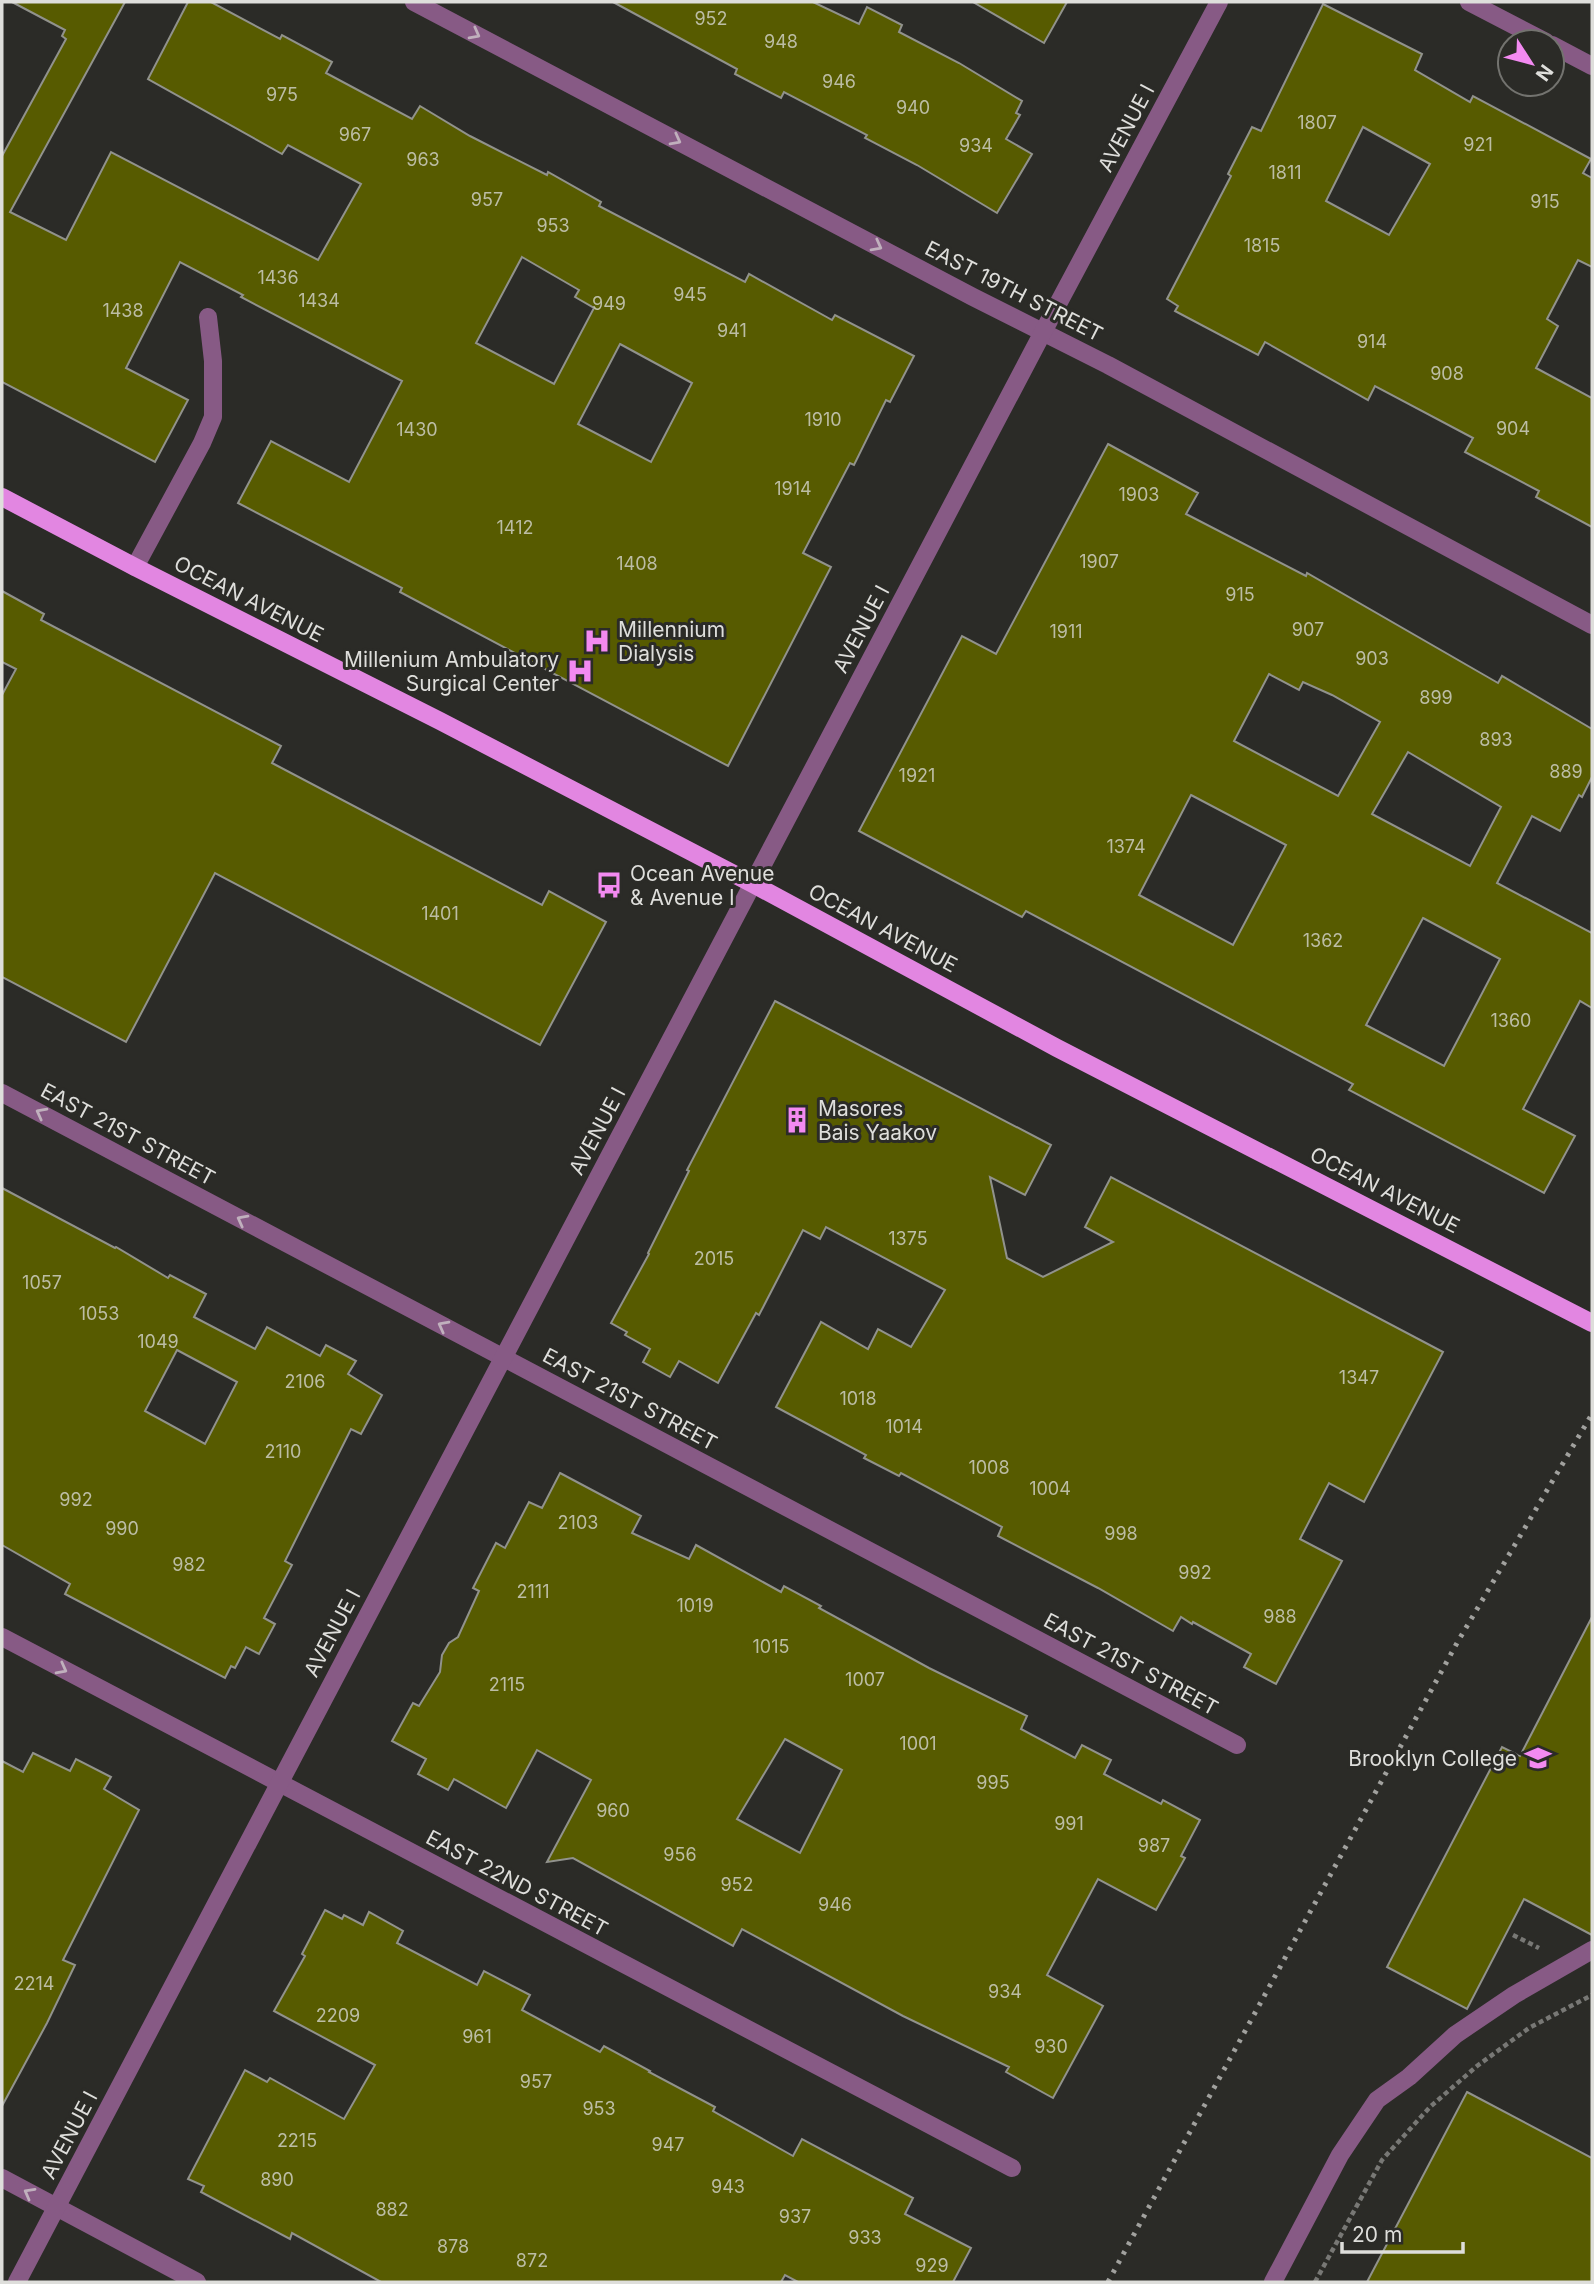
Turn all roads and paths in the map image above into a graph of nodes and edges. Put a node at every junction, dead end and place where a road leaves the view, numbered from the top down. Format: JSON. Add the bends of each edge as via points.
{"nodes":[{"id":1,"x":414,"y":2,"type":"edge"},
{"id":2,"x":1219,"y":2,"type":"edge"},
{"id":3,"x":1469,"y":2,"type":"edge"},
{"id":4,"x":1519,"y":28,"type":"edge"},
{"id":5,"x":1566,"y":52,"type":"edge"},
{"id":6,"x":1592,"y":66,"type":"edge"},
{"id":7,"x":208,"y":317,"type":"dead end"},
{"id":8,"x":1042,"y":332,"type":"junction"},
{"id":9,"x":2,"y":497,"type":"edge"},
{"id":10,"x":135,"y":567,"type":"junction"},
{"id":11,"x":1592,"y":625,"type":"edge"},
{"id":12,"x":753,"y":884,"type":"junction"},
{"id":13,"x":2,"y":1093,"type":"edge"},
{"id":14,"x":1592,"y":1323,"type":"edge"},
{"id":15,"x":503,"y":1358,"type":"junction"},
{"id":16,"x":2,"y":1637,"type":"edge"},
{"id":17,"x":1237,"y":1745,"type":"dead end"},
{"id":18,"x":279,"y":1783,"type":"junction"},
{"id":19,"x":1592,"y":1950,"type":"edge"},
{"id":20,"x":1592,"y":1994,"type":"edge"},
{"id":21,"x":1012,"y":2168,"type":"dead end"},
{"id":22,"x":2,"y":2178,"type":"edge"},
{"id":23,"x":56,"y":2208,"type":"junction"},
{"id":24,"x":17,"y":2282,"type":"edge"},
{"id":25,"x":197,"y":2282,"type":"edge"},
{"id":26,"x":1273,"y":2282,"type":"edge"},
{"id":27,"x":1315,"y":2282,"type":"edge"}],
"edges":[{"from":1,"to":8,"type":"street","name":"EAST 19TH STREET","one_way":true},
{"from":2,"to":8,"type":"street","name":"AVENUE I"},
{"from":3,"to":4,"type":"street"},
{"from":5,"to":6,"type":"street"},
{"from":7,"to":10,"type":"street","via":[[212,417]]},
{"from":8,"to":11,"type":"street","name":"EAST 19TH STREET"},
{"from":8,"to":12,"type":"street","name":"AVENUE I"},
{"from":9,"to":10,"type":"main road","name":"OCEAN AVENUE"},
{"from":10,"to":12,"type":"main road","name":"OCEAN AVENUE"},
{"from":12,"to":14,"type":"main road","name":"OCEAN AVENUE","via":[[1058,1048]]},
{"from":12,"to":15,"type":"street","name":"AVENUE I"},
{"from":15,"to":13,"type":"street","name":"EAST 21ST STREET","one_way":true},
{"from":15,"to":17,"type":"street","name":"EAST 21ST STREET"},
{"from":15,"to":18,"type":"street","name":"AVENUE I"},
{"from":16,"to":18,"type":"street","name":"EAST 22ND STREET","one_way":true},
{"from":18,"to":21,"type":"street","name":"EAST 22ND STREET"},
{"from":18,"to":23,"type":"street","name":"AVENUE I"},
{"from":19,"to":26,"type":"street","via":[[1455,2035],[1377,2101],[1340,2155]]},
{"from":20,"to":27,"type":"path","via":[[1529,2028],[1430,2108],[1382,2160]]},
{"from":23,"to":22,"type":"street","one_way":true},
{"from":23,"to":24,"type":"street","name":"AVENUE I"},
{"from":23,"to":25,"type":"street"}]}
